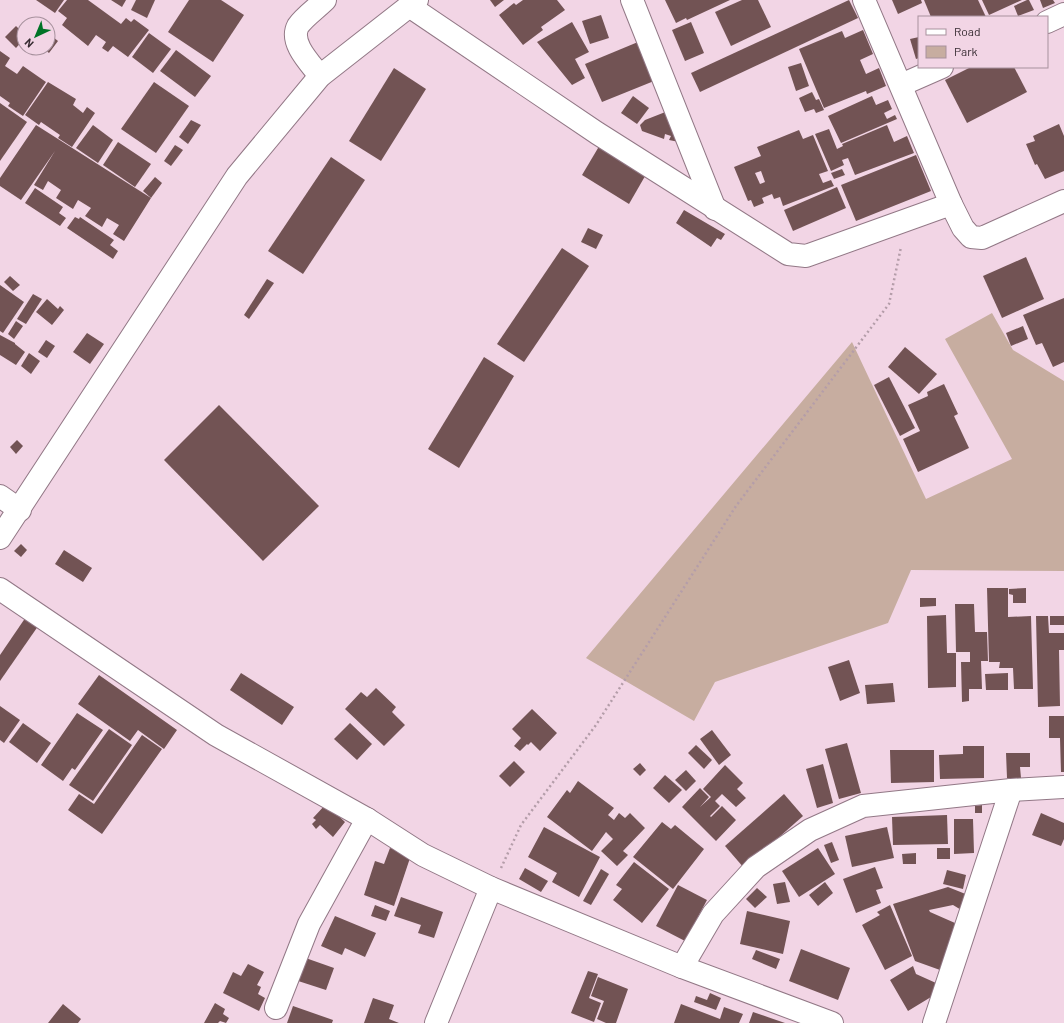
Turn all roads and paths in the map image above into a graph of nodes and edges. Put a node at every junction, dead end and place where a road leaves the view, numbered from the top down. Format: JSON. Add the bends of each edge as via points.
{"nodes":[{"id":1,"x":325,"y":0,"type":"edge"},
{"id":2,"x":632,"y":0,"type":"edge"},
{"id":3,"x":864,"y":0,"type":"edge"},
{"id":4,"x":413,"y":3,"type":"edge"},
{"id":5,"x":1064,"y":14,"type":"edge"},
{"id":6,"x":1048,"y":22,"type":"edge"},
{"id":7,"x":940,"y":68,"type":"edge"},
{"id":8,"x":320,"y":76,"type":"junction"},
{"id":9,"x":900,"y":85,"type":"junction"},
{"id":10,"x":1064,"y":201,"type":"edge"},
{"id":11,"x":951,"y":204,"type":"junction"},
{"id":12,"x":714,"y":209,"type":"junction"},
{"id":13,"x":906,"y":221,"type":"junction"},
{"id":14,"x":0,"y":496,"type":"edge"},
{"id":15,"x":20,"y":510,"type":"junction"},
{"id":16,"x":0,"y":538,"type":"edge"},
{"id":17,"x":0,"y":590,"type":"edge"},
{"id":18,"x":1064,"y":787,"type":"edge"},
{"id":19,"x":1012,"y":790,"type":"junction"},
{"id":20,"x":367,"y":819,"type":"junction"},
{"id":21,"x":491,"y":888,"type":"junction"},
{"id":22,"x":682,"y":967,"type":"junction"},
{"id":23,"x":276,"y":1008,"type":"dead end"},
{"id":24,"x":436,"y":1023,"type":"edge"},
{"id":25,"x":832,"y":1023,"type":"edge"},
{"id":26,"x":934,"y":1023,"type":"edge"}],
"edges":[{"from":1,"to":8,"type":"street","via":[[298,27],[296,37],[300,48]]},
{"from":2,"to":12,"type":"street"},
{"from":3,"to":9,"type":"street"},
{"from":4,"to":8,"type":"street"},
{"from":4,"to":12,"type":"street","via":[[548,101],[647,163]]},
{"from":5,"to":6,"type":"street"},
{"from":7,"to":9,"type":"street"},
{"from":8,"to":15,"type":"street","via":[[237,176]]},
{"from":9,"to":11,"type":"street"},
{"from":10,"to":11,"type":"street","via":[[982,238],[971,237],[963,228]]},
{"from":11,"to":13,"type":"street"},
{"from":12,"to":13,"type":"street","via":[[788,254],[806,256]]},
{"from":13,"to":21,"type":"path","via":[[889,304],[736,506],[596,726],[521,825]]},
{"from":14,"to":15,"type":"street"},
{"from":15,"to":16,"type":"street"},
{"from":17,"to":20,"type":"street","via":[[216,735]]},
{"from":18,"to":19,"type":"street"},
{"from":19,"to":22,"type":"street","via":[[863,806],[810,830],[756,867],[713,914]]},
{"from":19,"to":26,"type":"street"},
{"from":20,"to":21,"type":"street","via":[[423,855]]},
{"from":20,"to":23,"type":"street","via":[[309,924]]},
{"from":21,"to":22,"type":"street"},
{"from":21,"to":24,"type":"street"},
{"from":22,"to":25,"type":"street"}]}
